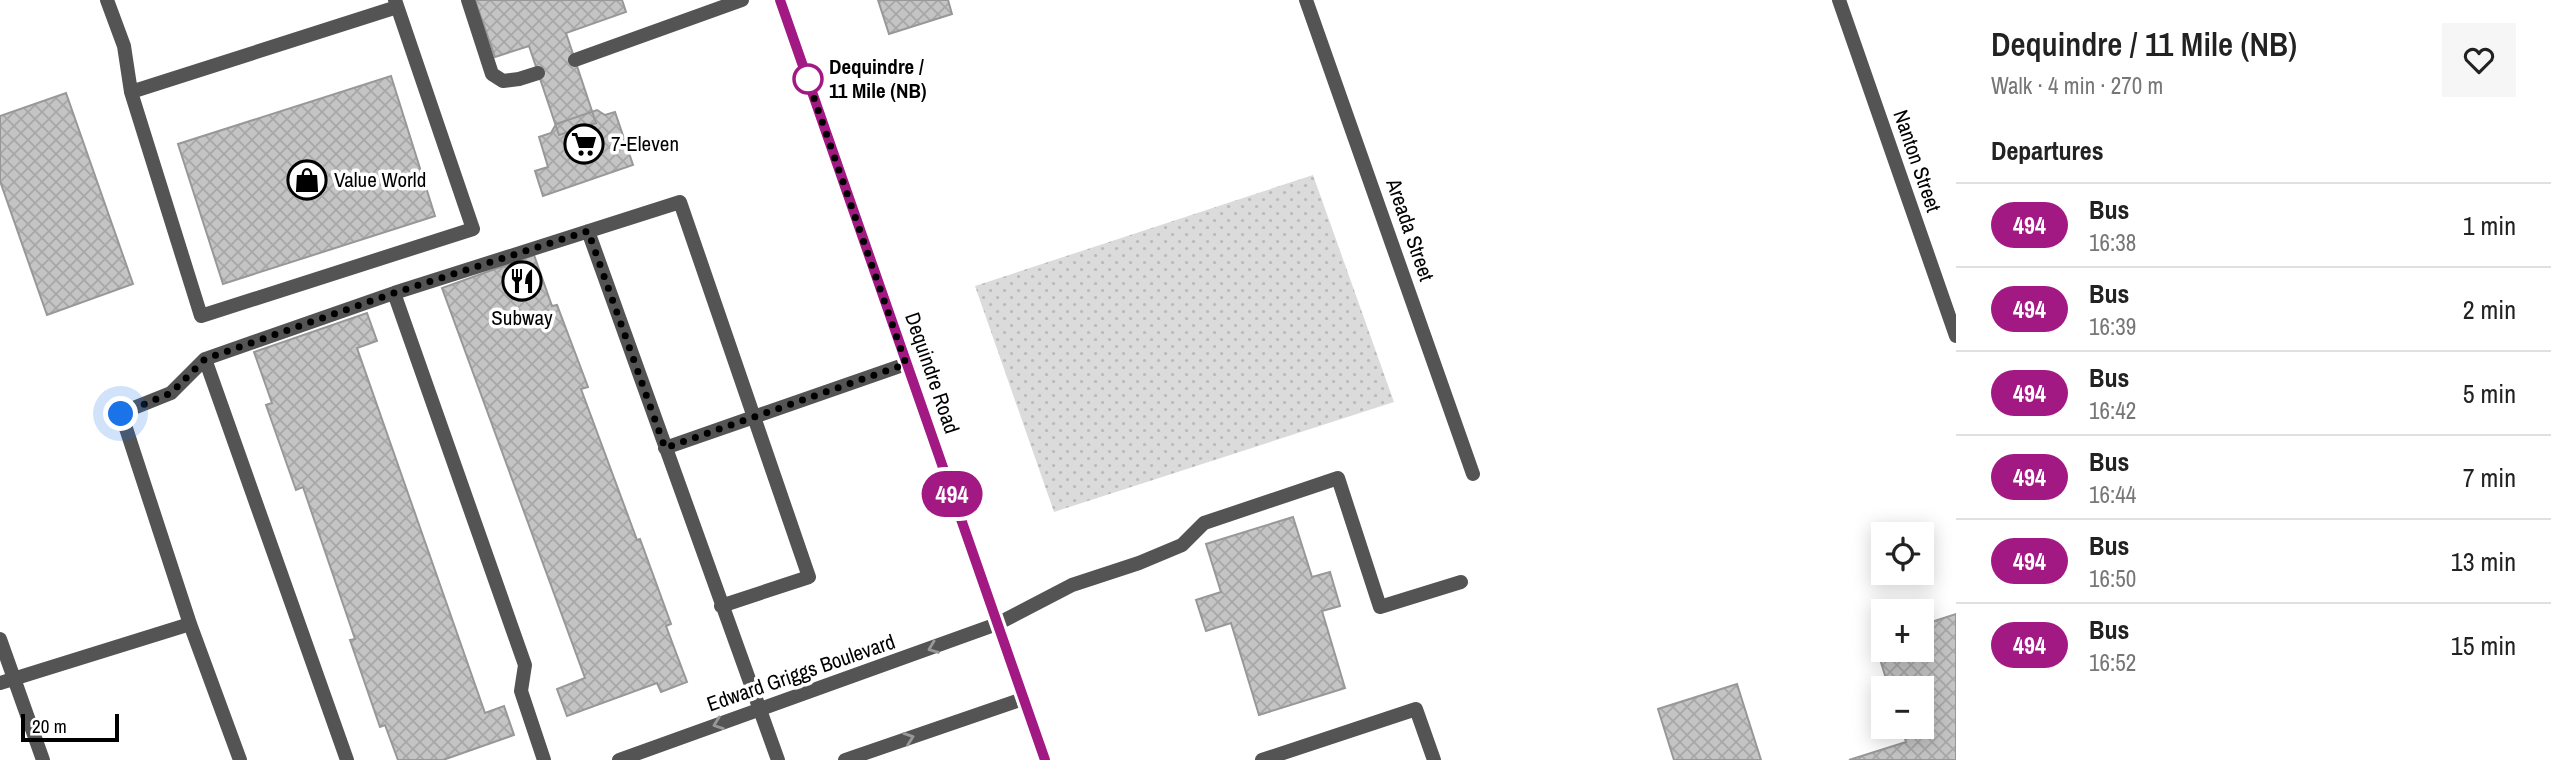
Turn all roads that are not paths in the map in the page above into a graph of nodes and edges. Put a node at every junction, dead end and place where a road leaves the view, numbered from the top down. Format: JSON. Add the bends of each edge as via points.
{"nodes":[{"id":1,"x":107,"y":0,"type":"edge"},
{"id":2,"x":468,"y":0,"type":"edge"},
{"id":3,"x":742,"y":0,"type":"edge"},
{"id":4,"x":780,"y":0,"type":"edge"},
{"id":5,"x":1307,"y":0,"type":"edge"},
{"id":6,"x":1839,"y":0,"type":"edge"},
{"id":7,"x":396,"y":3,"type":"edge"},
{"id":8,"x":575,"y":60,"type":"dead end"},
{"id":9,"x":538,"y":73,"type":"dead end"},
{"id":10,"x":131,"y":92,"type":"junction"},
{"id":11,"x":588,"y":231,"type":"junction"},
{"id":12,"x":394,"y":293,"type":"junction"},
{"id":13,"x":1956,"y":336,"type":"edge"},
{"id":14,"x":205,"y":359,"type":"junction"},
{"id":15,"x":906,"y":364,"type":"junction"},
{"id":16,"x":754,"y":417,"type":"junction"},
{"id":17,"x":665,"y":448,"type":"junction"},
{"id":18,"x":1473,"y":474,"type":"dead end"},
{"id":19,"x":1461,"y":582,"type":"dead end"},
{"id":20,"x":721,"y":606,"type":"junction"},
{"id":21,"x":190,"y":624,"type":"junction"},
{"id":22,"x":997,"y":624,"type":"junction"},
{"id":23,"x":0,"y":639,"type":"edge"},
{"id":24,"x":7,"y":681,"type":"edge"},
{"id":25,"x":1023,"y":699,"type":"junction"},
{"id":26,"x":759,"y":709,"type":"junction"},
{"id":27,"x":342,"y":759,"type":"edge"},
{"id":28,"x":624,"y":759,"type":"edge"},
{"id":29,"x":43,"y":760,"type":"edge"},
{"id":30,"x":240,"y":760,"type":"edge"},
{"id":31,"x":544,"y":760,"type":"edge"},
{"id":32,"x":778,"y":760,"type":"edge"},
{"id":33,"x":845,"y":760,"type":"edge"},
{"id":34,"x":1045,"y":760,"type":"edge"},
{"id":35,"x":1262,"y":760,"type":"edge"},
{"id":36,"x":1434,"y":760,"type":"edge"}],
"edges":[{"from":1,"to":10,"type":"street","via":[[124,46]]},
{"from":2,"to":9,"type":"street","via":[[492,74],[503,81]]},
{"from":3,"to":8,"type":"street"},
{"from":4,"to":15,"type":"main road","name":"Dequindre Road"},
{"from":5,"to":18,"type":"street","name":"Areada Street"},
{"from":6,"to":13,"type":"street","name":"Nanton Street"},
{"from":7,"to":10,"type":"street"},
{"from":7,"to":10,"type":"street","via":[[473,229],[201,316]]},
{"from":11,"to":12,"type":"street"},
{"from":11,"to":16,"type":"street","via":[[680,201]]},
{"from":11,"to":17,"type":"street"},
{"from":12,"to":14,"type":"street"},
{"from":12,"to":31,"type":"street","via":[[525,665],[521,691]]},
{"from":14,"to":21,"type":"street","via":[[171,393],[121,414]]},
{"from":14,"to":27,"type":"street"},
{"from":15,"to":16,"type":"street"},
{"from":15,"to":22,"type":"main road","name":"Dequindre Road"},
{"from":16,"to":17,"type":"street"},
{"from":16,"to":20,"type":"street","via":[[809,577]]},
{"from":17,"to":20,"type":"street"},
{"from":19,"to":22,"type":"street","name":"Edward Griggs Boulevard","via":[[1381,607],[1338,478],[1205,523],[1182,545],[1072,585]]},
{"from":20,"to":26,"type":"street"},
{"from":21,"to":24,"type":"street"},
{"from":21,"to":30,"type":"street"},
{"from":22,"to":25,"type":"main road","name":"Dequindre Road"},
{"from":22,"to":26,"type":"street","name":"Edward Griggs Boulevard","one_way":true},
{"from":23,"to":24,"type":"street"},
{"from":24,"to":29,"type":"street"},
{"from":33,"to":25,"type":"street","one_way":true},
{"from":25,"to":34,"type":"main road","name":"Dequindre Road"},
{"from":26,"to":28,"type":"street","name":"Edward Griggs Boulevard","one_way":true},
{"from":26,"to":32,"type":"street"},
{"from":35,"to":36,"type":"street","via":[[1416,709]]}]}
